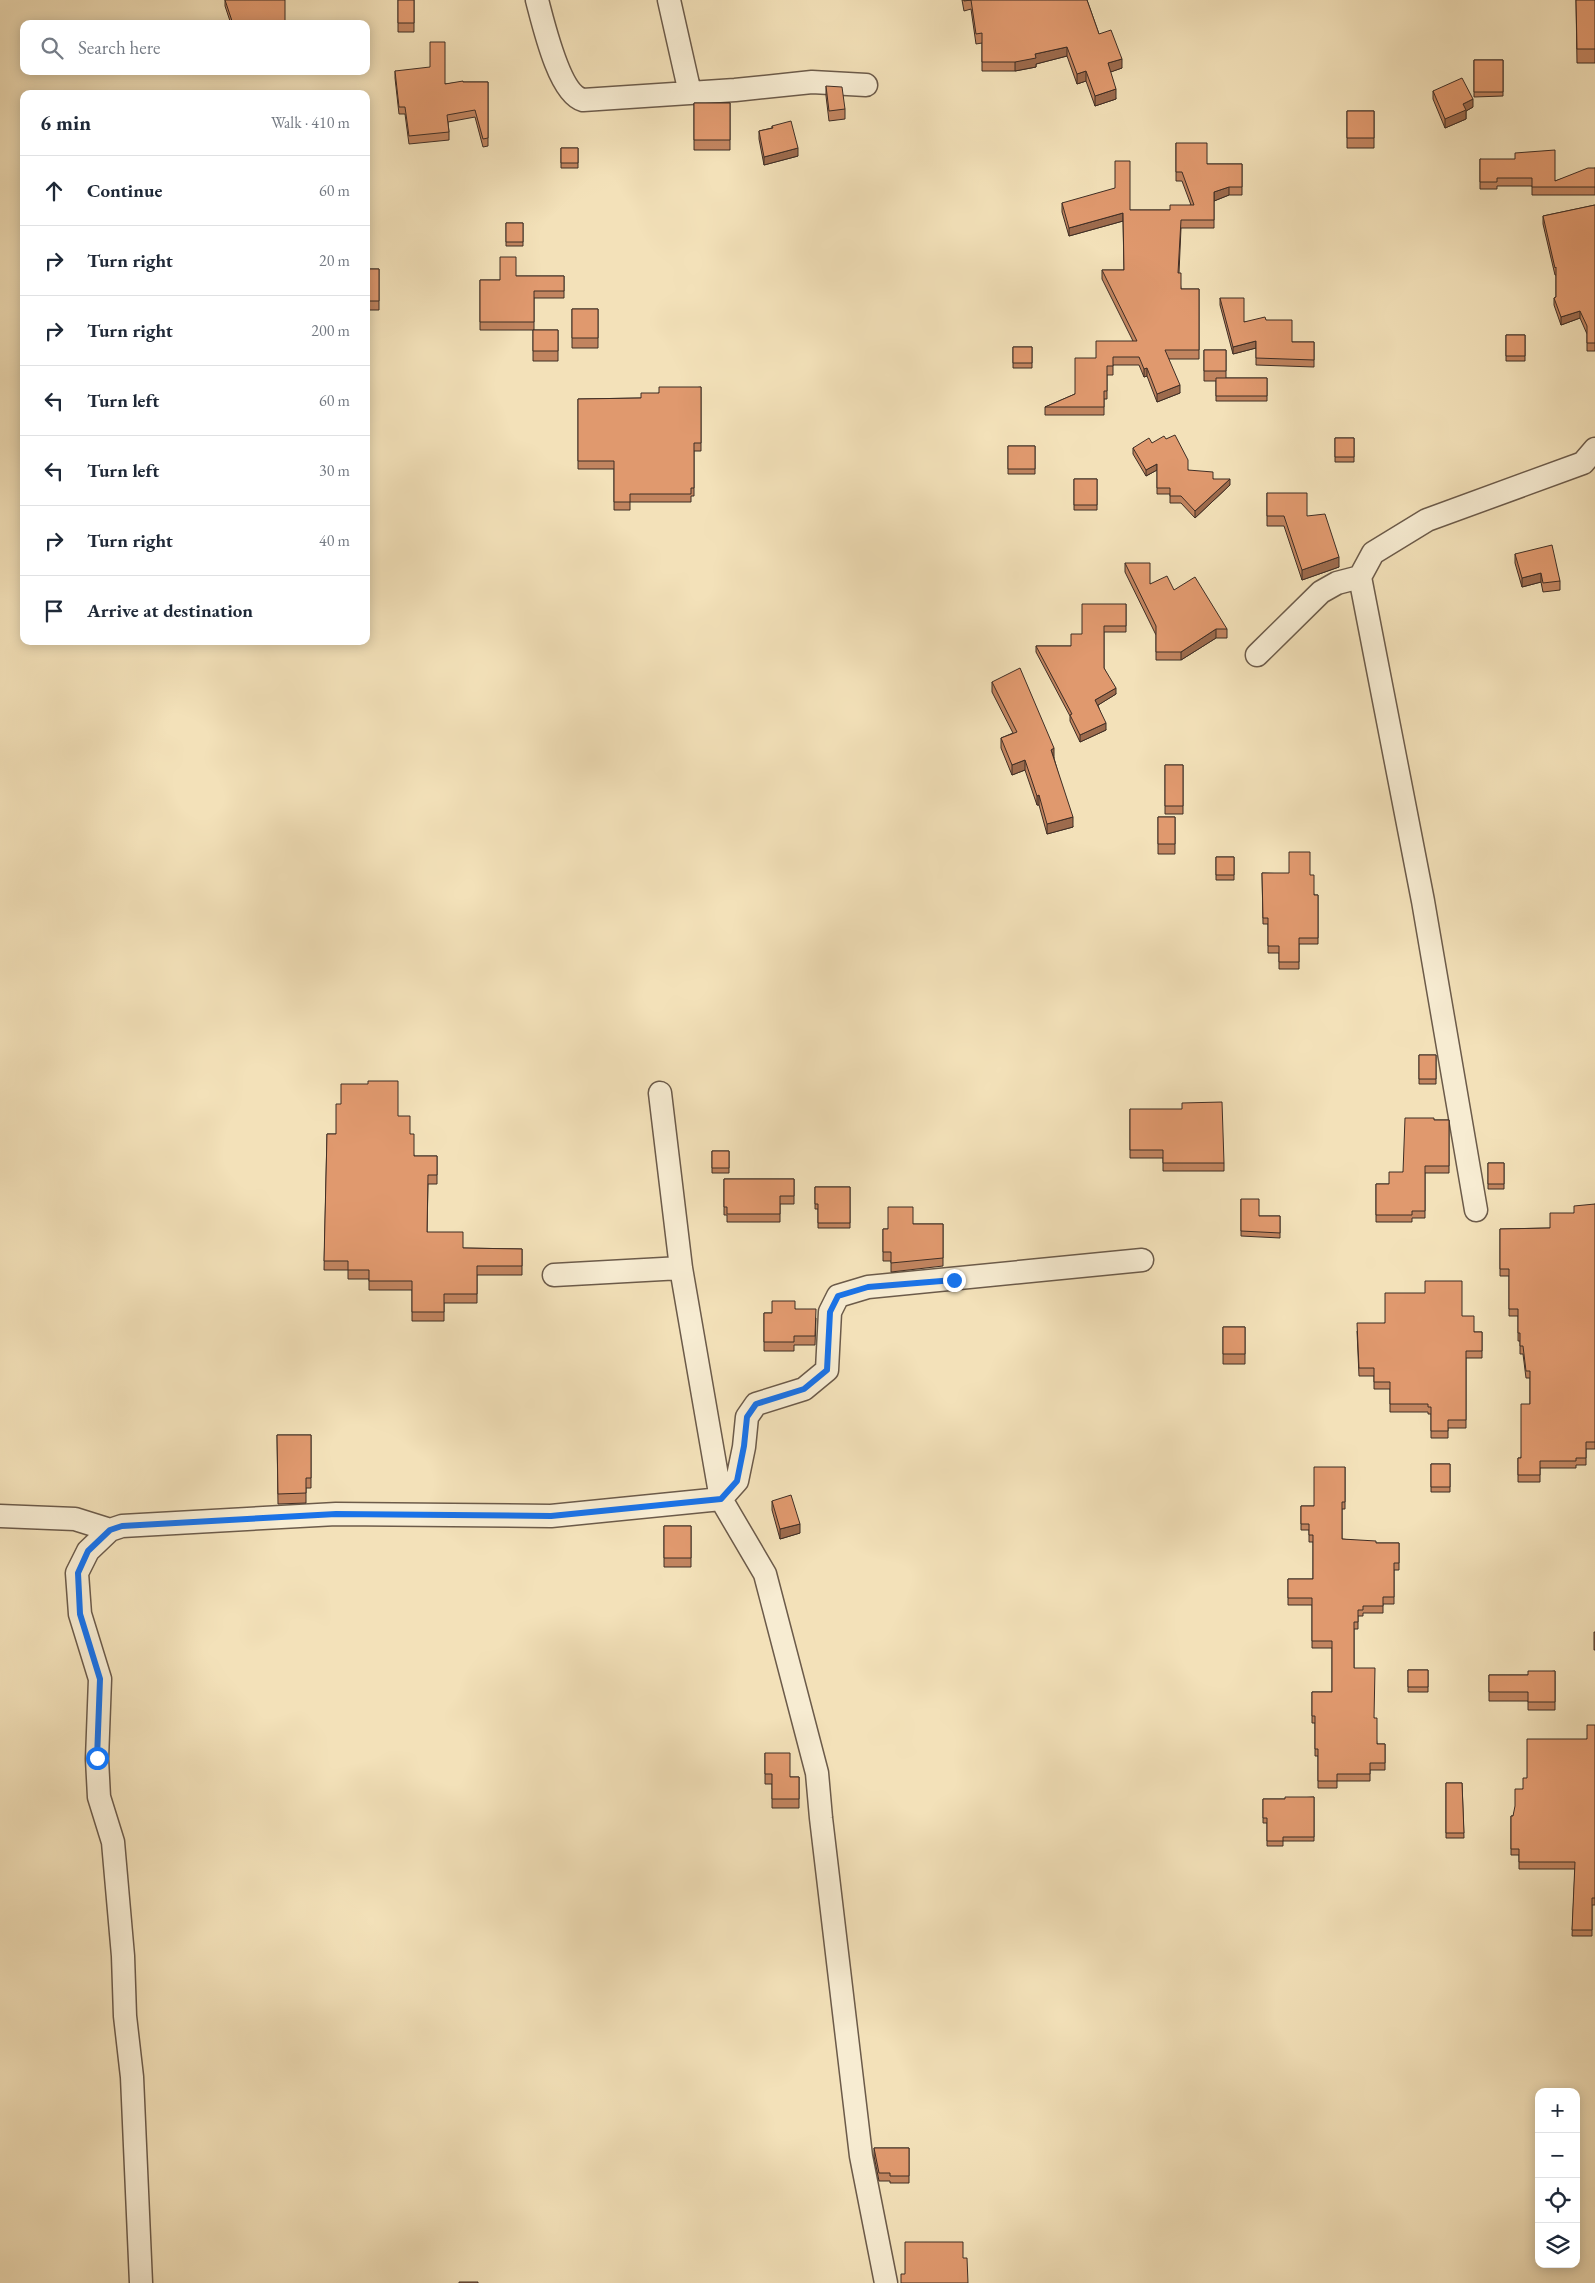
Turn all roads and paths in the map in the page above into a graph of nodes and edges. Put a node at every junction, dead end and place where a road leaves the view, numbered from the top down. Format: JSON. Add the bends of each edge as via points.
{"nodes":[{"id":1,"x":537,"y":0,"type":"edge"},
{"id":2,"x":669,"y":0,"type":"edge"},
{"id":3,"x":866,"y":85,"type":"dead end"},
{"id":4,"x":690,"y":93,"type":"junction"},
{"id":5,"x":1595,"y":449,"type":"edge"},
{"id":6,"x":1360,"y":577,"type":"junction"},
{"id":7,"x":1257,"y":655,"type":"dead end"},
{"id":8,"x":660,"y":1093,"type":"dead end"},
{"id":9,"x":1476,"y":1210,"type":"dead end"},
{"id":10,"x":1142,"y":1260,"type":"dead end"},
{"id":11,"x":681,"y":1268,"type":"junction"},
{"id":12,"x":554,"y":1275,"type":"dead end"},
{"id":13,"x":721,"y":1499,"type":"junction"},
{"id":14,"x":0,"y":1516,"type":"edge"},
{"id":15,"x":110,"y":1530,"type":"junction"},
{"id":16,"x":141,"y":2283,"type":"edge"},
{"id":17,"x":886,"y":2283,"type":"edge"}],
"edges":[{"from":1,"to":4,"type":"street","via":[[547,40],[576,98]]},
{"from":2,"to":4,"type":"street"},
{"from":3,"to":4,"type":"street","via":[[812,82]]},
{"from":5,"to":6,"type":"street","via":[[1583,463],[1427,520],[1373,553]]},
{"from":6,"to":7,"type":"street","via":[[1337,583],[1321,592]]},
{"from":6,"to":9,"type":"street","via":[[1423,901]]},
{"from":8,"to":11,"type":"street"},
{"from":10,"to":13,"type":"street","via":[[868,1287],[838,1296],[830,1312],[827,1370],[804,1389],[756,1404],[747,1417],[737,1481]]},
{"from":11,"to":12,"type":"street"},
{"from":11,"to":13,"type":"street"},
{"from":13,"to":15,"type":"street","via":[[551,1516],[336,1514],[122,1526]]},
{"from":13,"to":17,"type":"street","via":[[765,1574],[817,1773],[861,2156]]},
{"from":14,"to":15,"type":"street","via":[[75,1519]]},
{"from":15,"to":16,"type":"street","via":[[88,1551],[78,1573],[80,1614],[100,1679],[99,1797],[113,1842],[122,1946],[132,2078]]}]}
